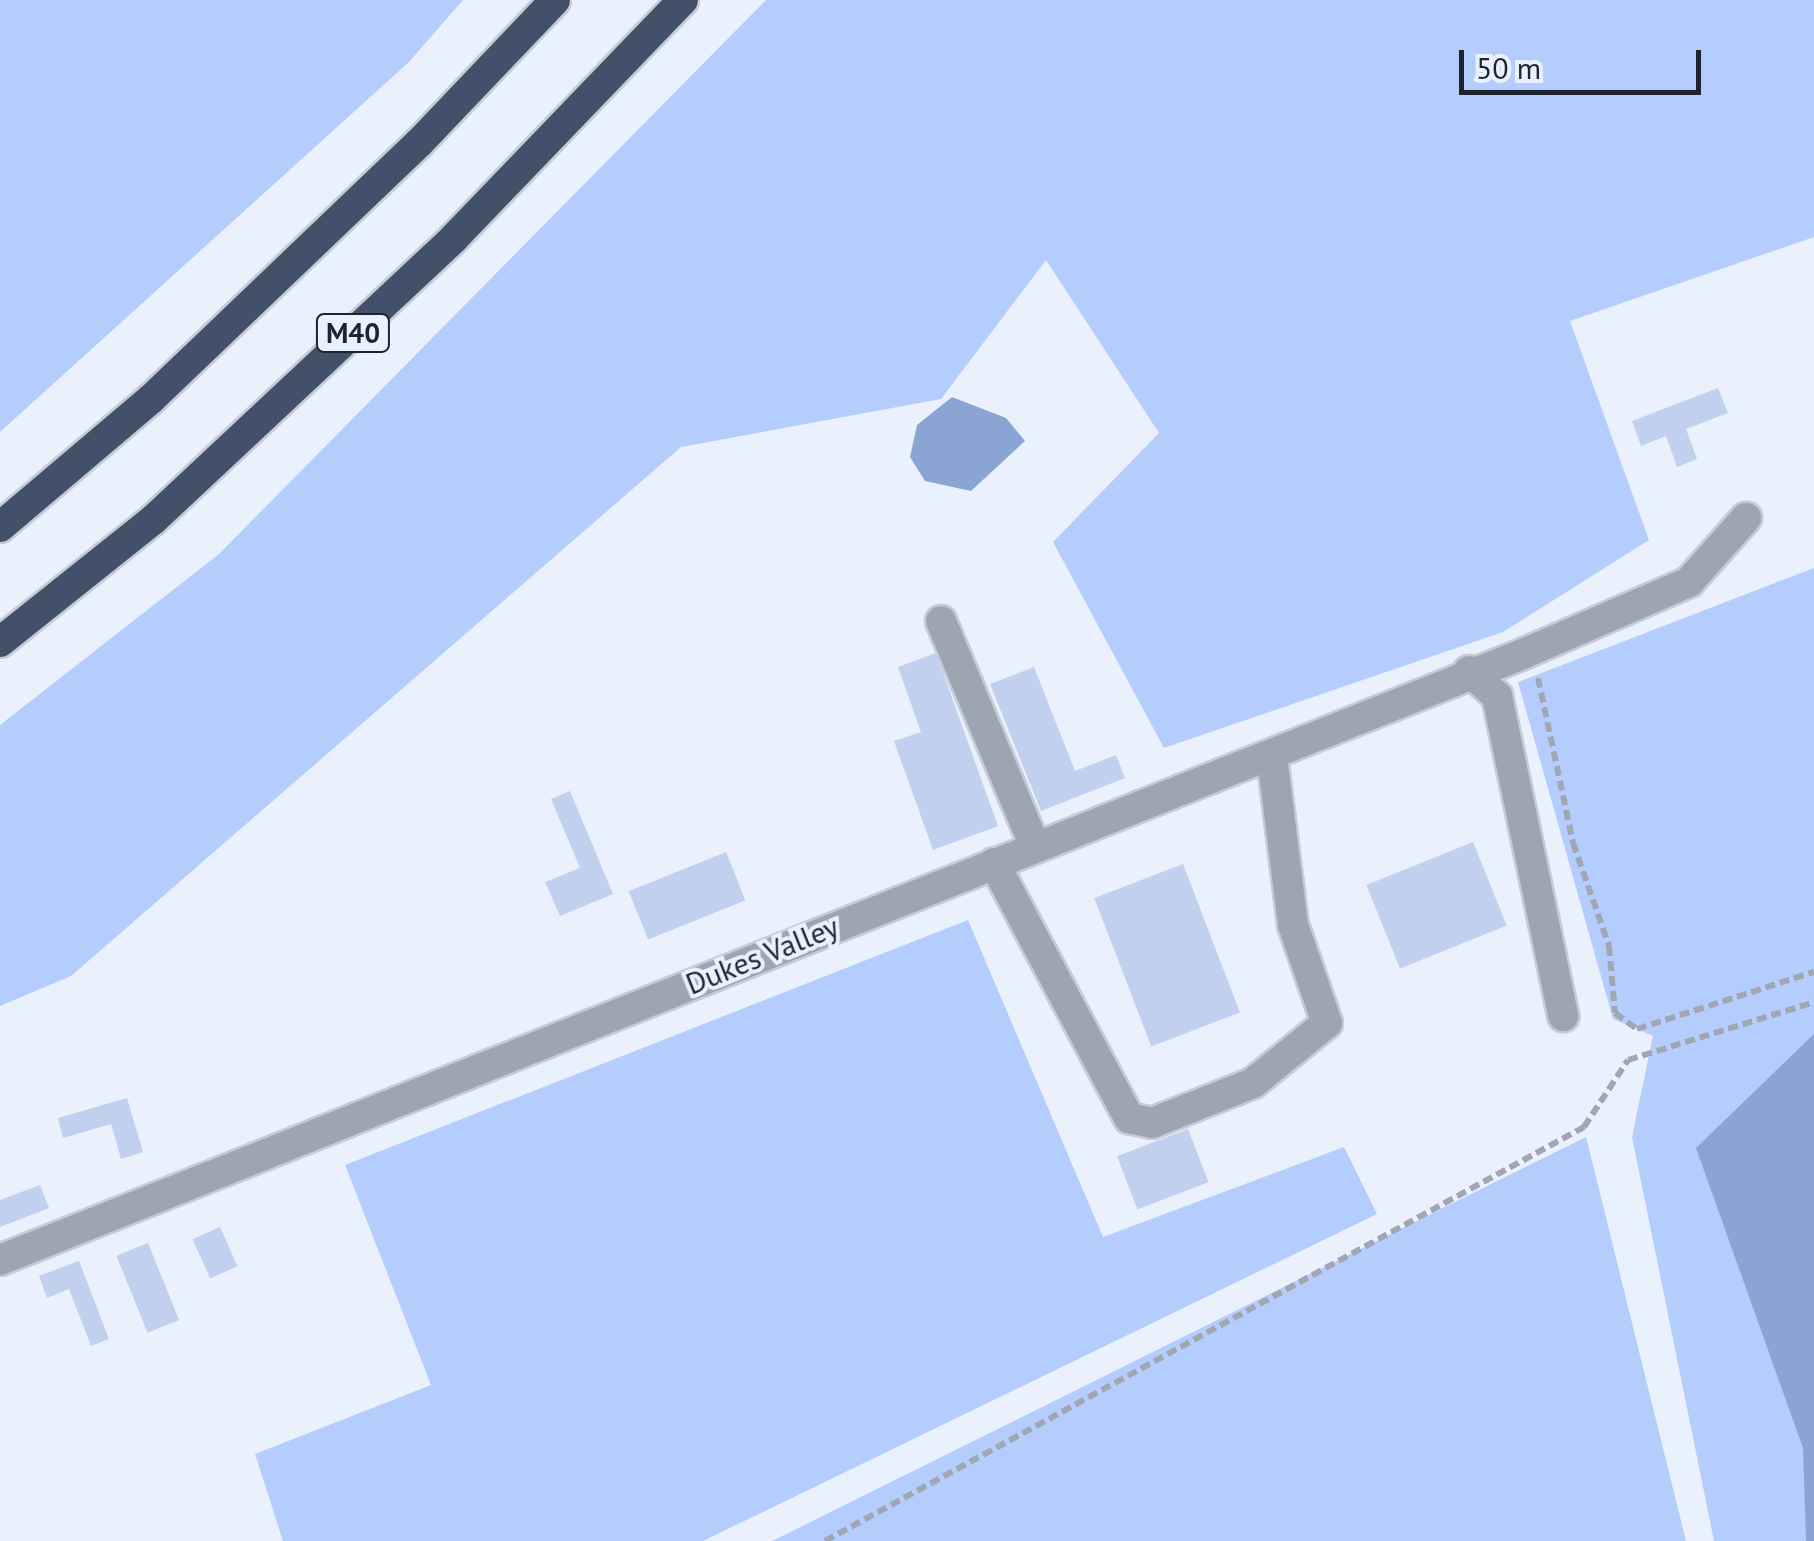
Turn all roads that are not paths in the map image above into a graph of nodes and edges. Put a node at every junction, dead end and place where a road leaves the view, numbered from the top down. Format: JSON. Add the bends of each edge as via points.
{"nodes":[{"id":1,"x":555,"y":0,"type":"edge"},
{"id":2,"x":684,"y":0,"type":"edge"},
{"id":3,"x":1746,"y":518,"type":"dead end"},
{"id":4,"x":0,"y":527,"type":"edge"},
{"id":5,"x":941,"y":622,"type":"dead end"},
{"id":6,"x":0,"y":642,"type":"edge"},
{"id":7,"x":1469,"y":671,"type":"junction"},
{"id":8,"x":1272,"y":756,"type":"junction"},
{"id":9,"x":1035,"y":847,"type":"junction"},
{"id":10,"x":994,"y":863,"type":"junction"},
{"id":11,"x":1562,"y":1016,"type":"dead end"},
{"id":12,"x":0,"y":1260,"type":"edge"}],
"edges":[{"from":1,"to":4,"type":"highway","via":[[419,144],[165,385]]},
{"from":2,"to":6,"type":"highway","number":"M40","via":[[440,252],[153,520]]},
{"from":3,"to":7,"type":"street","name":"Dukes Valley","via":[[1689,582]]},
{"from":5,"to":9,"type":"street"},
{"from":7,"to":8,"type":"street","name":"Dukes Valley"},
{"from":7,"to":11,"type":"street","via":[[1497,696]]},
{"from":8,"to":9,"type":"street","name":"Dukes Valley"},
{"from":8,"to":10,"type":"street","via":[[1294,925],[1327,1023],[1253,1082],[1152,1123],[1129,1118]]},
{"from":9,"to":10,"type":"street","name":"Dukes Valley"},
{"from":10,"to":12,"type":"street","name":"Dukes Valley"}]}
